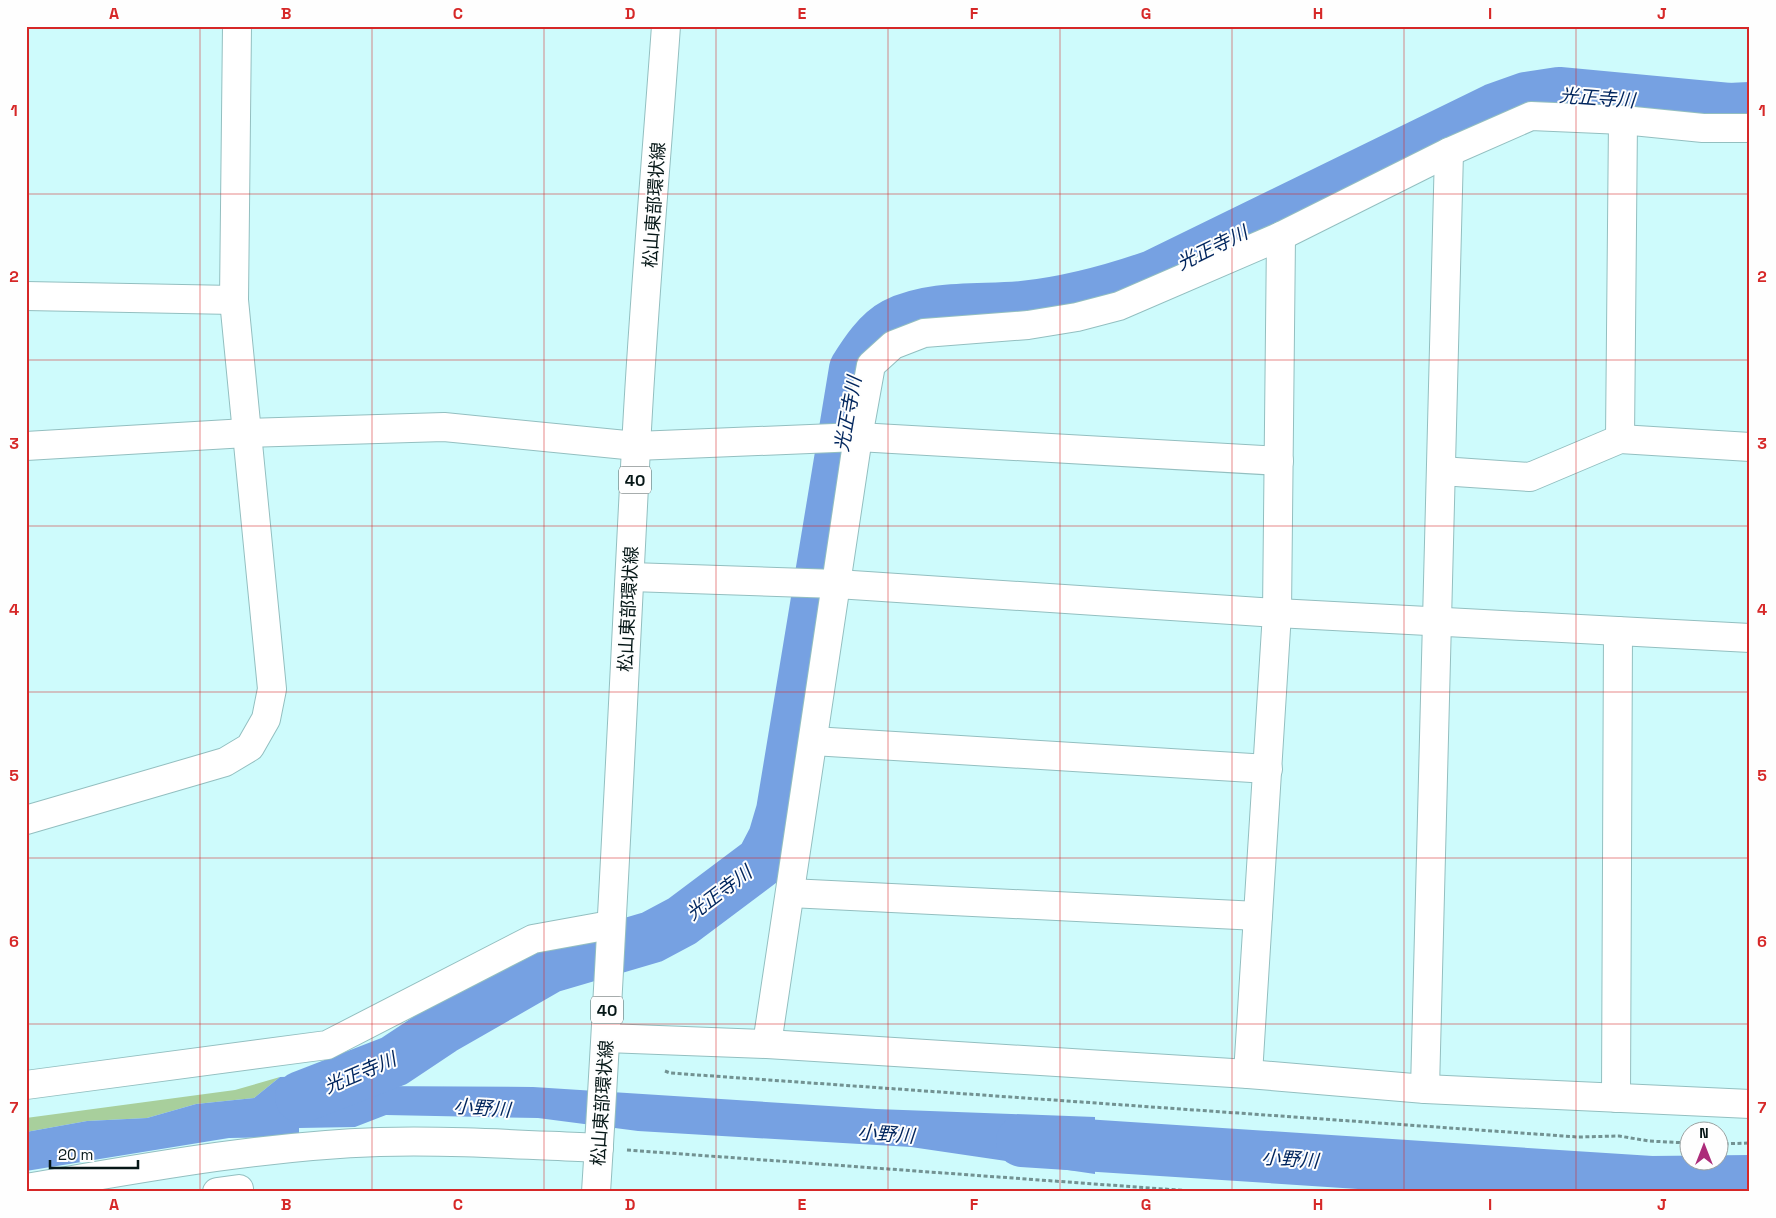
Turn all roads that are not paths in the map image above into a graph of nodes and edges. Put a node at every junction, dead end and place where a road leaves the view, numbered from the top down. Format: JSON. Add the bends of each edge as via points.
{"nodes":[{"id":1,"x":237,"y":26,"type":"edge"},
{"id":2,"x":666,"y":26,"type":"edge"},
{"id":3,"x":1623,"y":120,"type":"junction"},
{"id":4,"x":1750,"y":128,"type":"edge"},
{"id":5,"x":1450,"y":152,"type":"junction"},
{"id":6,"x":1281,"y":236,"type":"junction"},
{"id":7,"x":26,"y":296,"type":"edge"},
{"id":8,"x":234,"y":300,"type":"junction"},
{"id":9,"x":246,"y":433,"type":"junction"},
{"id":10,"x":858,"y":437,"type":"junction"},
{"id":11,"x":1620,"y":440,"type":"junction"},
{"id":12,"x":26,"y":446,"type":"edge"},
{"id":13,"x":636,"y":446,"type":"junction"},
{"id":14,"x":1750,"y":447,"type":"edge"},
{"id":15,"x":1279,"y":461,"type":"junction"},
{"id":16,"x":1441,"y":471,"type":"junction"},
{"id":17,"x":631,"y":577,"type":"junction"},
{"id":18,"x":837,"y":584,"type":"junction"},
{"id":19,"x":1277,"y":613,"type":"junction"},
{"id":20,"x":1436,"y":621,"type":"junction"},
{"id":21,"x":1618,"y":631,"type":"junction"},
{"id":22,"x":1750,"y":638,"type":"edge"},
{"id":23,"x":813,"y":741,"type":"junction"},
{"id":24,"x":1268,"y":768,"type":"junction"},
{"id":25,"x":26,"y":820,"type":"edge"},
{"id":26,"x":790,"y":893,"type":"junction"},
{"id":27,"x":1258,"y":916,"type":"junction"},
{"id":28,"x":609,"y":939,"type":"junction"},
{"id":29,"x":767,"y":1044,"type":"junction"},
{"id":30,"x":605,"y":1050,"type":"junction"},
{"id":31,"x":1248,"y":1074,"type":"junction"},
{"id":32,"x":26,"y":1085,"type":"edge"},
{"id":33,"x":1425,"y":1089,"type":"junction"},
{"id":34,"x":1616,"y":1098,"type":"junction"},
{"id":35,"x":1750,"y":1104,"type":"edge"},
{"id":36,"x":599,"y":1143,"type":"junction"},
{"id":37,"x":26,"y":1188,"type":"edge"},
{"id":38,"x":217,"y":1192,"type":"edge"},
{"id":39,"x":239,"y":1192,"type":"edge"},
{"id":40,"x":596,"y":1192,"type":"edge"}],
"edges":[{"from":1,"to":8,"type":"street"},
{"from":2,"to":13,"type":"street","name":"松山東部環状線","number":"40"},
{"from":3,"to":4,"type":"street","via":[[1703,128]]},
{"from":3,"to":5,"type":"street","via":[[1531,116]]},
{"from":3,"to":11,"type":"street"},
{"from":5,"to":6,"type":"street"},
{"from":5,"to":16,"type":"street"},
{"from":6,"to":10,"type":"street","via":[[1119,306],[1028,325],[924,333],[893,345],[871,365]]},
{"from":6,"to":15,"type":"street"},
{"from":7,"to":8,"type":"street"},
{"from":8,"to":9,"type":"street"},
{"from":9,"to":12,"type":"street"},
{"from":9,"to":13,"type":"street","via":[[444,427]]},
{"from":9,"to":25,"type":"street","via":[[272,689],[266,719],[250,747],[225,762]]},
{"from":10,"to":13,"type":"street"},
{"from":10,"to":15,"type":"street"},
{"from":10,"to":18,"type":"street"},
{"from":11,"to":14,"type":"street"},
{"from":11,"to":16,"type":"street","via":[[1530,476]]},
{"from":13,"to":17,"type":"street","name":"松山東部環状線","number":"40"},
{"from":15,"to":19,"type":"street"},
{"from":16,"to":20,"type":"street"},
{"from":17,"to":18,"type":"street"},
{"from":17,"to":28,"type":"street","name":"松山東部環状線","number":"40"},
{"from":18,"to":19,"type":"street"},
{"from":18,"to":23,"type":"street"},
{"from":19,"to":20,"type":"street"},
{"from":19,"to":24,"type":"street"},
{"from":20,"to":21,"type":"street"},
{"from":20,"to":33,"type":"street"},
{"from":21,"to":22,"type":"street"},
{"from":21,"to":34,"type":"street"},
{"from":23,"to":24,"type":"street"},
{"from":23,"to":26,"type":"street"},
{"from":24,"to":27,"type":"street"},
{"from":26,"to":27,"type":"street"},
{"from":26,"to":29,"type":"street"},
{"from":27,"to":31,"type":"street"},
{"from":28,"to":30,"type":"street","name":"松山東部環状線","number":"40"},
{"from":28,"to":32,"type":"street","via":[[533,939],[327,1046]]},
{"from":29,"to":30,"type":"street"},
{"from":29,"to":31,"type":"street"},
{"from":30,"to":36,"type":"street","name":"松山東部環状線","number":"40"},
{"from":31,"to":33,"type":"street"},
{"from":33,"to":34,"type":"street"},
{"from":34,"to":35,"type":"street"},
{"from":36,"to":37,"type":"street","via":[[378,1142],[165,1164]]},
{"from":36,"to":40,"type":"street","name":"松山東部環状線","number":"40"},
{"from":38,"to":39,"type":"street","via":[[239,1189]]}]}
